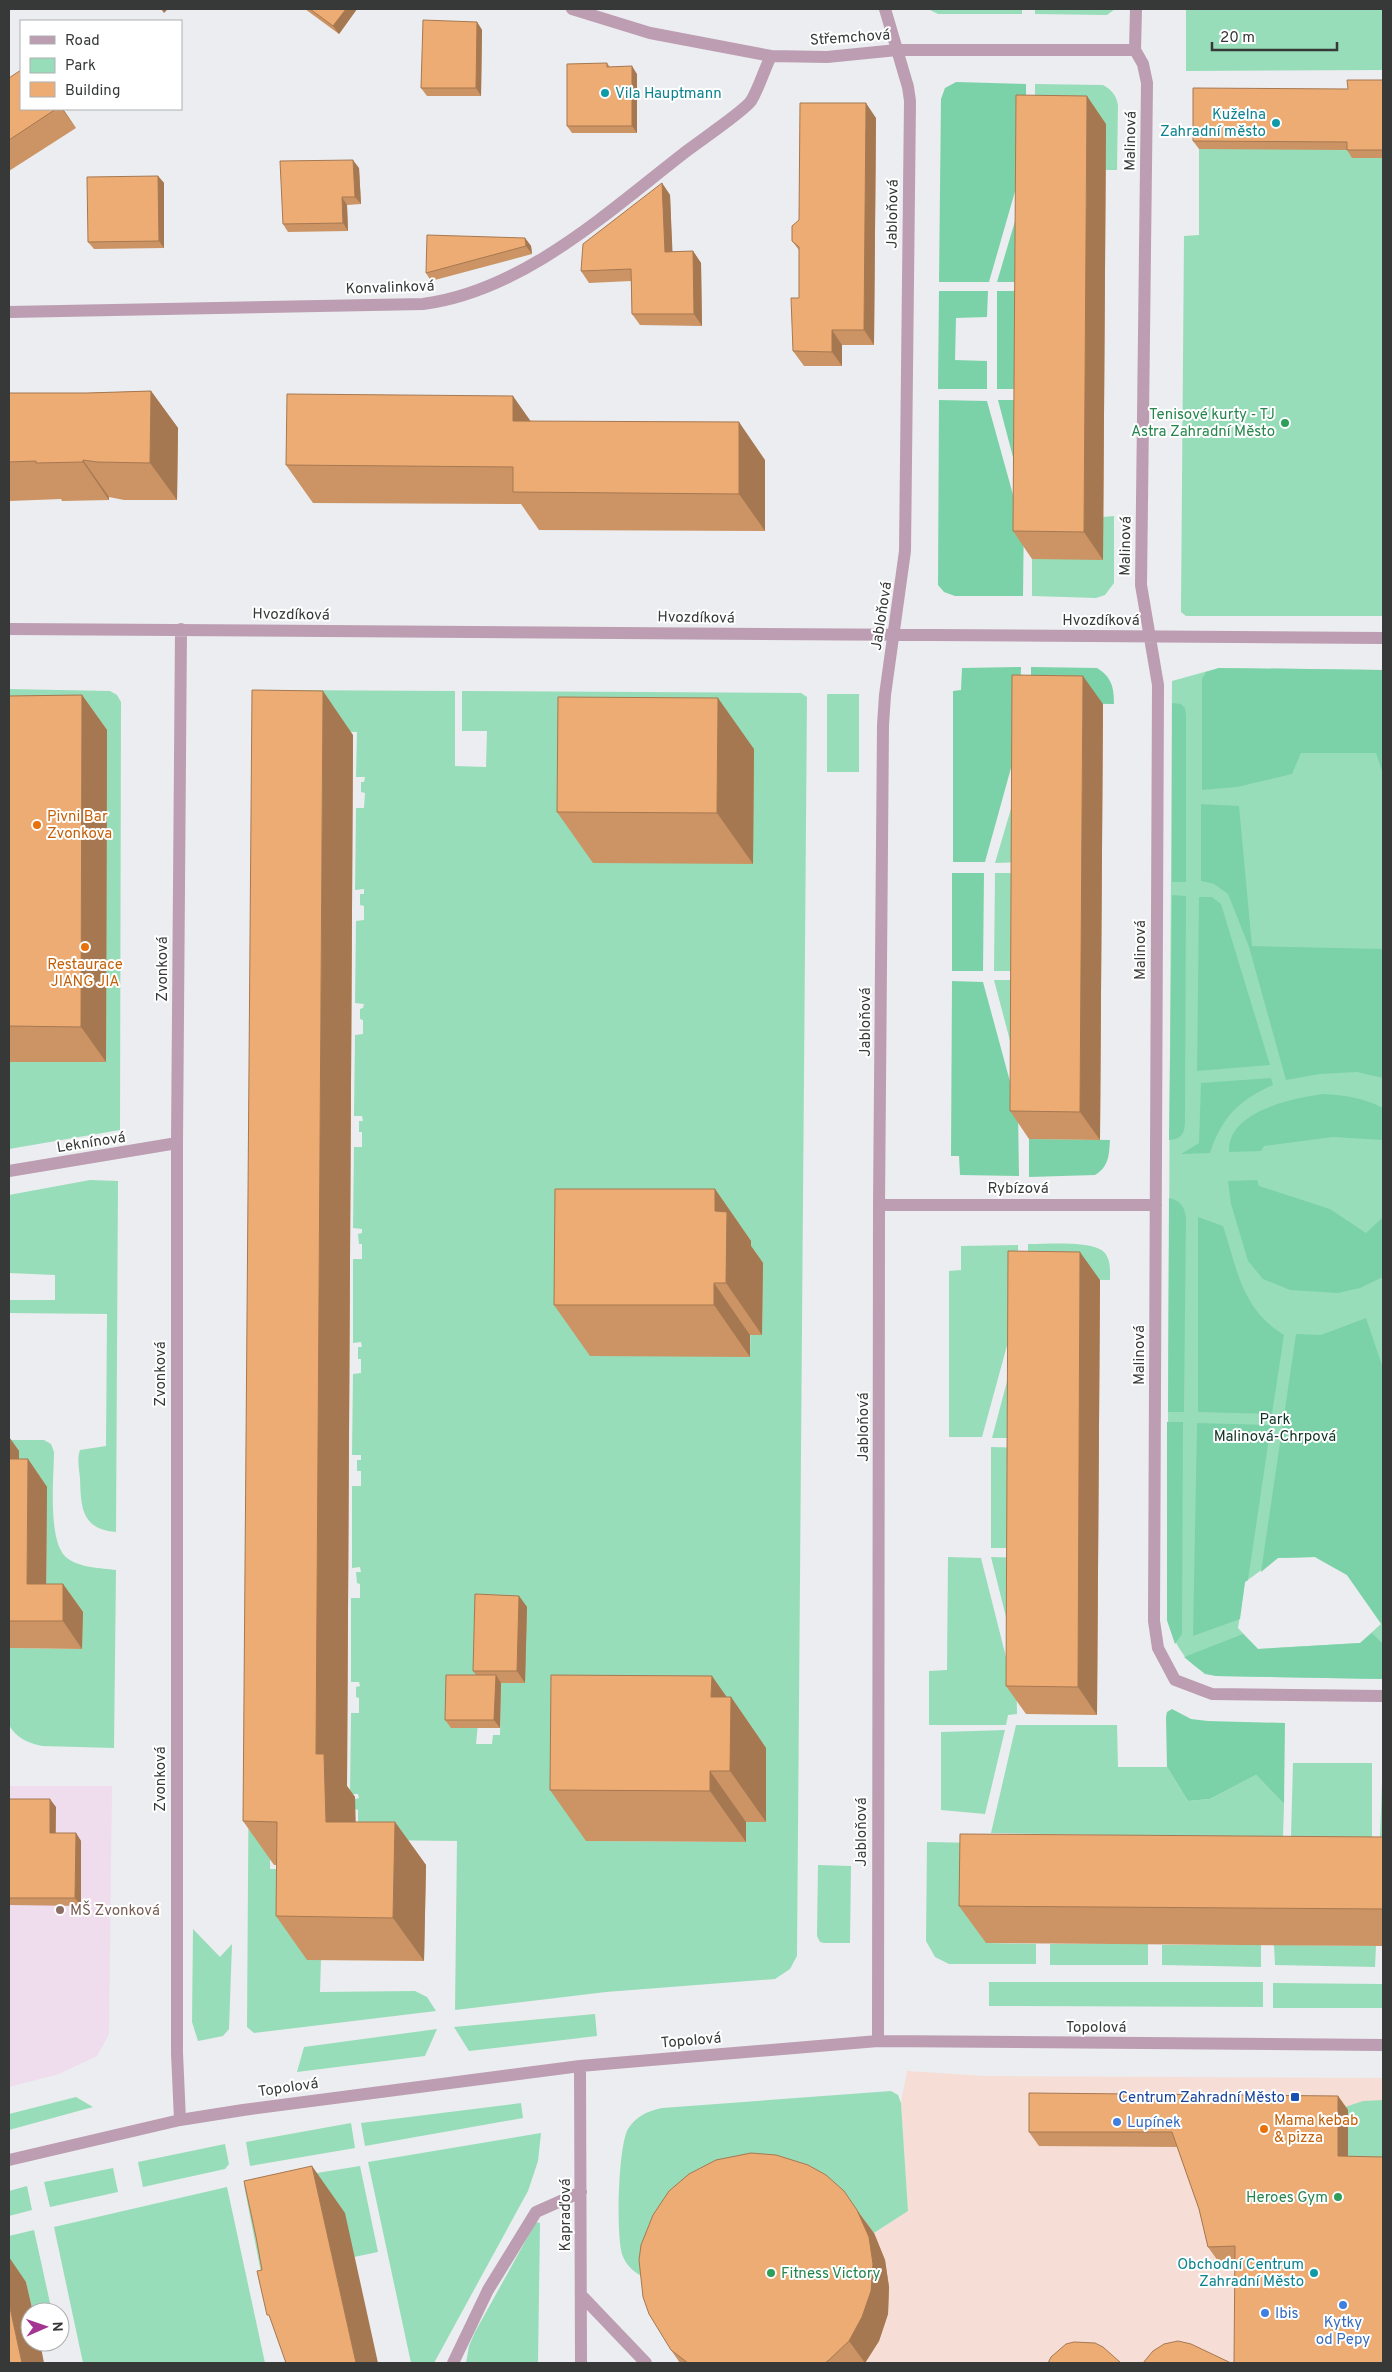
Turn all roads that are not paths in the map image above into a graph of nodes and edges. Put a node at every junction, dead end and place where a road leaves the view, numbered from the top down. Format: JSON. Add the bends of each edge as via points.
{"nodes":[{"id":1,"x":572,"y":9,"type":"edge"},
{"id":2,"x":885,"y":9,"type":"edge"},
{"id":3,"x":1136,"y":9,"type":"edge"},
{"id":4,"x":897,"y":50,"type":"junction"},
{"id":5,"x":1135,"y":50,"type":"junction"},
{"id":6,"x":770,"y":56,"type":"junction"},
{"id":7,"x":9,"y":312,"type":"edge"},
{"id":8,"x":9,"y":629,"type":"edge"},
{"id":9,"x":181,"y":629,"type":"junction"},
{"id":10,"x":894,"y":635,"type":"junction"},
{"id":11,"x":1148,"y":637,"type":"junction"},
{"id":12,"x":1383,"y":638,"type":"edge"},
{"id":13,"x":177,"y":1143,"type":"junction"},
{"id":14,"x":9,"y":1170,"type":"edge"},
{"id":15,"x":1156,"y":1205,"type":"junction"},
{"id":16,"x":879,"y":1206,"type":"junction"},
{"id":17,"x":1383,"y":1696,"type":"edge"},
{"id":18,"x":878,"y":2041,"type":"junction"},
{"id":19,"x":1383,"y":2045,"type":"edge"},
{"id":20,"x":580,"y":2066,"type":"junction"},
{"id":21,"x":180,"y":2120,"type":"junction"},
{"id":22,"x":9,"y":2160,"type":"edge"},
{"id":23,"x":581,"y":2192,"type":"junction"},
{"id":24,"x":582,"y":2296,"type":"junction"},
{"id":25,"x":453,"y":2363,"type":"edge"},
{"id":26,"x":581,"y":2363,"type":"edge"},
{"id":27,"x":646,"y":2363,"type":"edge"}],
"edges":[{"from":1,"to":6,"type":"street","name":"Střemchová","via":[[650,33]]},
{"from":2,"to":4,"type":"street","name":"Jabloňová"},
{"from":3,"to":5,"type":"street","name":"Malinová"},
{"from":4,"to":5,"type":"street","name":"Střemchová"},
{"from":4,"to":6,"type":"street","name":"Střemchová","via":[[827,57]]},
{"from":4,"to":10,"type":"street","name":"Jabloňová","via":[[908,87],[910,111],[906,540]]},
{"from":5,"to":11,"type":"street","name":"Malinová","via":[[1143,64],[1147,83],[1141,585]]},
{"from":6,"to":7,"type":"street","name":"Konvalinková","via":[[750,102],[574,238],[514,274],[476,291],[423,304]]},
{"from":8,"to":9,"type":"street","name":"Hvozdíková"},
{"from":9,"to":10,"type":"street","name":"Hvozdíková"},
{"from":9,"to":13,"type":"street","name":"Zvonková"},
{"from":10,"to":11,"type":"street","name":"Hvozdíková"},
{"from":10,"to":16,"type":"street","name":"Jabloňová","via":[[884,725]]},
{"from":11,"to":12,"type":"street","name":"Hvozdíková"},
{"from":11,"to":15,"type":"street","name":"Malinová","via":[[1158,684]]},
{"from":13,"to":14,"type":"street","name":"Leknínová"},
{"from":13,"to":21,"type":"street","name":"Zvonková","via":[[177,2053]]},
{"from":15,"to":16,"type":"street","name":"Rybízová"},
{"from":15,"to":17,"type":"street","name":"Malinová","via":[[1154,1621],[1158,1648],[1175,1680],[1212,1694]]},
{"from":16,"to":18,"type":"street","name":"Jabloňová"},
{"from":18,"to":19,"type":"street","name":"Topolová"},
{"from":18,"to":20,"type":"street","name":"Topolová"},
{"from":20,"to":21,"type":"street","name":"Topolová"},
{"from":20,"to":23,"type":"street","name":"Kapraďová"},
{"from":21,"to":22,"type":"street","name":"Topolová"},
{"from":23,"to":24,"type":"street","name":"Kapraďová"},
{"from":23,"to":25,"type":"street","via":[[536,2212],[488,2290]]},
{"from":24,"to":26,"type":"street","name":"Kapraďová"},
{"from":24,"to":27,"type":"street"}]}
